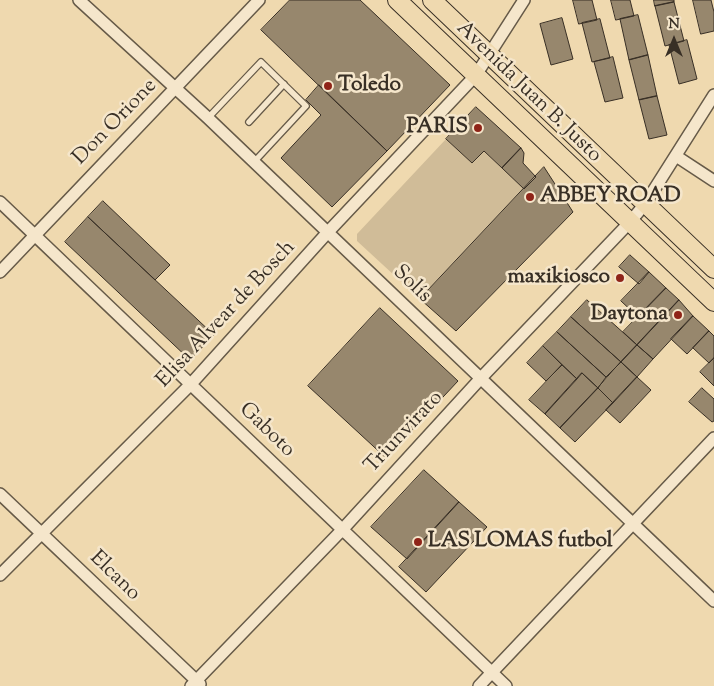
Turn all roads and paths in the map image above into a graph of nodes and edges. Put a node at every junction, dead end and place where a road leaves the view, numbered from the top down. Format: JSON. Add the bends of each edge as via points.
{"nodes":[{"id":1,"x":79,"y":0,"type":"edge"},
{"id":2,"x":259,"y":0,"type":"edge"},
{"id":3,"x":397,"y":0,"type":"edge"},
{"id":4,"x":432,"y":0,"type":"edge"},
{"id":5,"x":524,"y":0,"type":"edge"},
{"id":6,"x":489,"y":54,"type":"junction"},
{"id":7,"x":476,"y":75,"type":"junction"},
{"id":8,"x":284,"y":84,"type":"junction"},
{"id":9,"x":176,"y":87,"type":"junction"},
{"id":10,"x":714,"y":96,"type":"edge"},
{"id":11,"x":208,"y":118,"type":"junction"},
{"id":12,"x":249,"y":122,"type":"dead end"},
{"id":13,"x":676,"y":156,"type":"junction"},
{"id":14,"x":254,"y":162,"type":"junction"},
{"id":15,"x":714,"y":181,"type":"edge"},
{"id":16,"x":0,"y":202,"type":"edge"},
{"id":17,"x":645,"y":204,"type":"junction"},
{"id":18,"x":630,"y":222,"type":"junction"},
{"id":19,"x":328,"y":232,"type":"junction"},
{"id":20,"x":35,"y":235,"type":"junction"},
{"id":21,"x":714,"y":269,"type":"edge"},
{"id":22,"x":0,"y":272,"type":"edge"},
{"id":23,"x":714,"y":302,"type":"edge"},
{"id":24,"x":481,"y":378,"type":"junction"},
{"id":25,"x":190,"y":385,"type":"junction"},
{"id":26,"x":714,"y":438,"type":"edge"},
{"id":27,"x":0,"y":494,"type":"edge"},
{"id":28,"x":634,"y":524,"type":"junction"},
{"id":29,"x":342,"y":530,"type":"junction"},
{"id":30,"x":41,"y":534,"type":"junction"},
{"id":31,"x":0,"y":575,"type":"edge"},
{"id":32,"x":714,"y":601,"type":"edge"},
{"id":33,"x":492,"y":672,"type":"junction"},
{"id":34,"x":196,"y":684,"type":"edge"},
{"id":35,"x":479,"y":686,"type":"edge"},
{"id":36,"x":506,"y":686,"type":"edge"}],
"edges":[{"from":1,"to":9,"type":"street","name":"Solís"},
{"from":2,"to":9,"type":"street","name":"Don Orione"},
{"from":3,"to":7,"type":"main road","name":"Avenida Juan B. Justo"},
{"from":4,"to":6,"type":"main road","name":"Avenida Juan B. Justo"},
{"from":5,"to":6,"type":"street","name":"Elisa Alvear de Bosch"},
{"from":6,"to":7,"type":"street","name":"Elisa Alvear de Bosch"},
{"from":6,"to":17,"type":"main road","name":"Avenida Juan B. Justo"},
{"from":7,"to":18,"type":"main road","name":"Avenida Juan B. Justo"},
{"from":7,"to":19,"type":"street","name":"Elisa Alvear de Bosch"},
{"from":8,"to":11,"type":"lane","via":[[261,62]]},
{"from":8,"to":12,"type":"lane"},
{"from":8,"to":14,"type":"lane","via":[[306,106]]},
{"from":9,"to":11,"type":"street","name":"Solís"},
{"from":9,"to":20,"type":"street","name":"Don Orione"},
{"from":10,"to":13,"type":"street","name":"Triunvirato"},
{"from":11,"to":14,"type":"street","name":"Solís"},
{"from":13,"to":15,"type":"street"},
{"from":13,"to":17,"type":"street","name":"Triunvirato"},
{"from":14,"to":19,"type":"street","name":"Solís"},
{"from":16,"to":20,"type":"street","name":"Gaboto"},
{"from":17,"to":18,"type":"street","name":"Triunvirato"},
{"from":17,"to":21,"type":"main road","name":"Avenida Juan B. Justo"},
{"from":18,"to":23,"type":"main road","name":"Avenida Juan B. Justo"},
{"from":18,"to":24,"type":"street","name":"Triunvirato"},
{"from":19,"to":24,"type":"street","name":"Solís"},
{"from":19,"to":25,"type":"street","name":"Elisa Alvear de Bosch"},
{"from":20,"to":22,"type":"street","name":"Don Orione"},
{"from":20,"to":25,"type":"street","name":"Gaboto"},
{"from":24,"to":28,"type":"street","name":"Solís"},
{"from":24,"to":29,"type":"street","name":"Triunvirato"},
{"from":25,"to":29,"type":"street","name":"Gaboto"},
{"from":25,"to":30,"type":"street","name":"Elisa Alvear de Bosch"},
{"from":26,"to":28,"type":"street"},
{"from":27,"to":30,"type":"street","name":"Elcano"},
{"from":28,"to":32,"type":"street","name":"Solís"},
{"from":28,"to":33,"type":"street"},
{"from":29,"to":33,"type":"street","name":"Gaboto"},
{"from":29,"to":34,"type":"street","name":"Triunvirato"},
{"from":30,"to":31,"type":"street","name":"Elisa Alvear de Bosch"},
{"from":30,"to":34,"type":"street","name":"Elcano"},
{"from":33,"to":35,"type":"street"},
{"from":33,"to":36,"type":"street","name":"Gaboto"}]}
